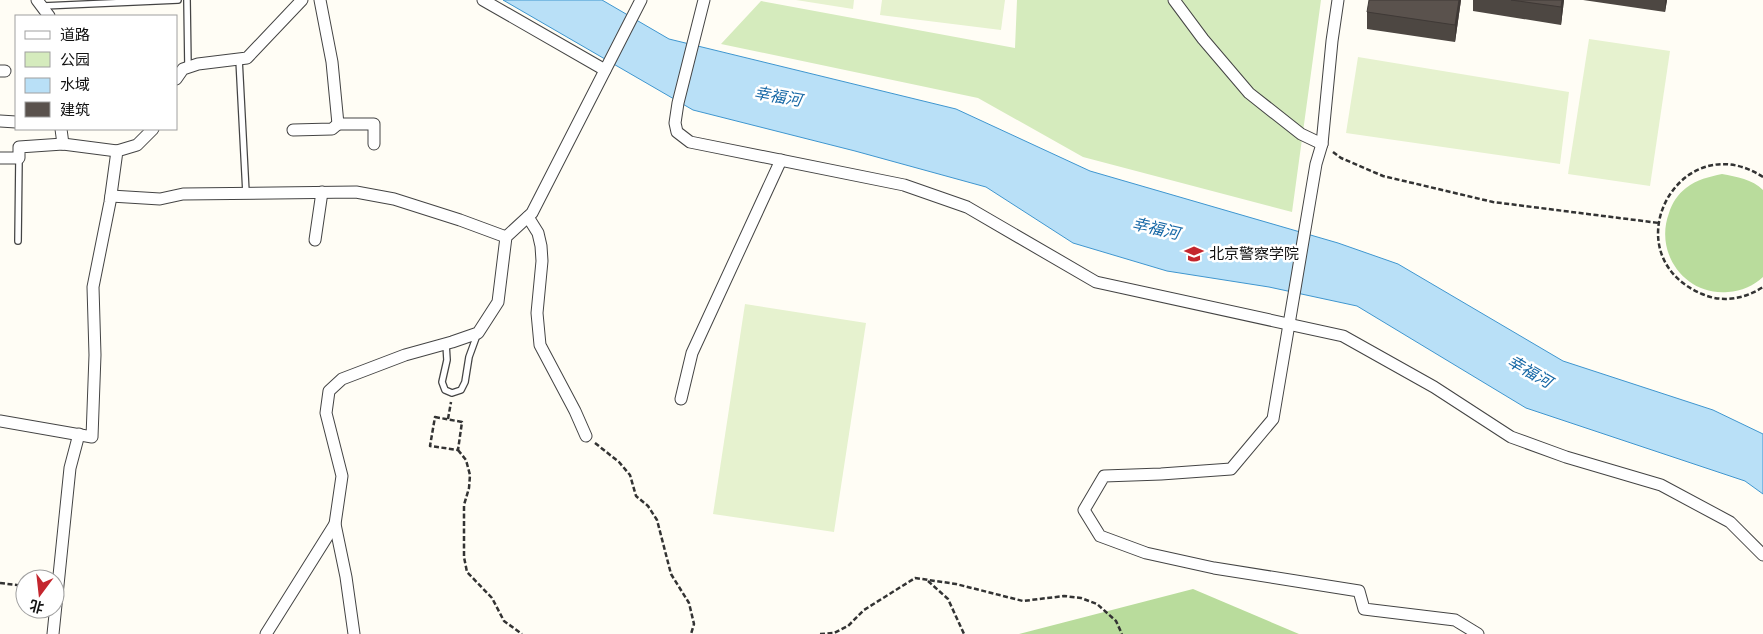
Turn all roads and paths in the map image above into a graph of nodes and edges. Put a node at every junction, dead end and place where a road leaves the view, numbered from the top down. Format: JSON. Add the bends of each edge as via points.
{"nodes":[{"id":1,"x":178,"y":0,"type":"edge"},
{"id":2,"x":187,"y":0,"type":"edge"},
{"id":3,"x":302,"y":0,"type":"edge"},
{"id":4,"x":320,"y":0,"type":"edge"},
{"id":5,"x":483,"y":0,"type":"edge"},
{"id":6,"x":641,"y":0,"type":"edge"},
{"id":7,"x":704,"y":0,"type":"edge"},
{"id":8,"x":1174,"y":0,"type":"edge"},
{"id":9,"x":1338,"y":0,"type":"edge"},
{"id":10,"x":39,"y":3,"type":"edge"},
{"id":11,"x":48,"y":15,"type":"edge"},
{"id":12,"x":238,"y":59,"type":"junction"},
{"id":13,"x":188,"y":67,"type":"junction"},
{"id":14,"x":606,"y":68,"type":"junction"},
{"id":15,"x":178,"y":75,"type":"edge"},
{"id":16,"x":0,"y":121,"type":"edge"},
{"id":17,"x":15,"y":122,"type":"edge"},
{"id":18,"x":338,"y":124,"type":"junction"},
{"id":19,"x":61,"y":130,"type":"edge"},
{"id":20,"x":152,"y":130,"type":"edge"},
{"id":21,"x":293,"y":130,"type":"dead end"},
{"id":22,"x":63,"y":144,"type":"junction"},
{"id":23,"x":374,"y":144,"type":"dead end"},
{"id":24,"x":1322,"y":144,"type":"junction"},
{"id":25,"x":117,"y":151,"type":"junction"},
{"id":26,"x":0,"y":158,"type":"edge"},
{"id":27,"x":19,"y":158,"type":"junction"},
{"id":28,"x":781,"y":160,"type":"junction"},
{"id":29,"x":1763,"y":177,"type":"edge"},
{"id":30,"x":322,"y":192,"type":"junction"},
{"id":31,"x":246,"y":194,"type":"junction"},
{"id":32,"x":111,"y":196,"type":"junction"},
{"id":33,"x":528,"y":217,"type":"junction"},
{"id":34,"x":1659,"y":224,"type":"junction"},
{"id":35,"x":506,"y":238,"type":"junction"},
{"id":36,"x":315,"y":240,"type":"dead end"},
{"id":37,"x":18,"y":241,"type":"dead end"},
{"id":38,"x":1763,"y":287,"type":"edge"},
{"id":39,"x":1289,"y":324,"type":"junction"},
{"id":40,"x":478,"y":333,"type":"junction"},
{"id":41,"x":446,"y":344,"type":"junction"},
{"id":42,"x":452,"y":393,"type":"junction"},
{"id":43,"x":681,"y":399,"type":"dead end"},
{"id":44,"x":448,"y":419,"type":"junction"},
{"id":45,"x":0,"y":422,"type":"edge"},
{"id":46,"x":79,"y":434,"type":"junction"},
{"id":47,"x":586,"y":436,"type":"joint"},
{"id":48,"x":458,"y":450,"type":"junction"},
{"id":49,"x":336,"y":524,"type":"junction"},
{"id":50,"x":1763,"y":555,"type":"edge"},
{"id":51,"x":926,"y":580,"type":"junction"},
{"id":52,"x":0,"y":583,"type":"edge"},
{"id":53,"x":15,"y":585,"type":"edge"},
{"id":54,"x":53,"y":634,"type":"edge"},
{"id":55,"x":266,"y":634,"type":"edge"},
{"id":56,"x":354,"y":634,"type":"edge"},
{"id":57,"x":522,"y":634,"type":"edge"},
{"id":58,"x":691,"y":634,"type":"edge"},
{"id":59,"x":820,"y":634,"type":"edge"},
{"id":60,"x":964,"y":634,"type":"edge"},
{"id":61,"x":1122,"y":634,"type":"edge"},
{"id":62,"x":1478,"y":634,"type":"edge"}],
"edges":[{"from":1,"to":10,"type":"lane"},
{"from":2,"to":13,"type":"lane"},
{"from":3,"to":12,"type":"street","via":[[247,58]]},
{"from":4,"to":18,"type":"street","via":[[332,62]]},
{"from":5,"to":14,"type":"street"},
{"from":6,"to":14,"type":"street"},
{"from":7,"to":28,"type":"street","via":[[678,102],[677,132],[690,142]]},
{"from":8,"to":24,"type":"street","via":[[1249,93],[1301,134]]},
{"from":9,"to":24,"type":"street"},
{"from":10,"to":11,"type":"street"},
{"from":12,"to":13,"type":"street"},
{"from":12,"to":31,"type":"lane"},
{"from":13,"to":15,"type":"street"},
{"from":14,"to":33,"type":"street"},
{"from":16,"to":17,"type":"street"},
{"from":18,"to":21,"type":"street","via":[[332,129]]},
{"from":18,"to":23,"type":"street","via":[[374,124]]},
{"from":19,"to":22,"type":"street"},
{"from":20,"to":25,"type":"street","via":[[137,145]]},
{"from":22,"to":25,"type":"street"},
{"from":22,"to":27,"type":"street","via":[[19,147]]},
{"from":24,"to":34,"type":"path","via":[[1341,158],[1383,176],[1494,202]]},
{"from":24,"to":39,"type":"street"},
{"from":25,"to":32,"type":"street"},
{"from":26,"to":27,"type":"street"},
{"from":27,"to":37,"type":"lane"},
{"from":28,"to":39,"type":"street","via":[[904,185],[967,207],[1096,282]]},
{"from":28,"to":43,"type":"street","via":[[692,353]]},
{"from":29,"to":34,"type":"path","via":[[1730,164],[1707,166],[1686,176],[1670,192],[1660,212]]},
{"from":30,"to":31,"type":"street"},
{"from":30,"to":35,"type":"street","via":[[356,192],[394,199]]},
{"from":30,"to":36,"type":"street"},
{"from":31,"to":32,"type":"street","via":[[183,194],[160,199]]},
{"from":32,"to":46,"type":"street","via":[[93,287],[92,437]]},
{"from":33,"to":35,"type":"street"},
{"from":33,"to":47,"type":"street","via":[[538,233],[541,246],[537,313],[540,345]]},
{"from":34,"to":38,"type":"path","via":[[1657,233],[1661,255],[1672,274],[1689,289],[1709,298],[1731,299],[1752,294]]},
{"from":35,"to":40,"type":"street","via":[[498,302]]},
{"from":39,"to":50,"type":"street","via":[[1343,336],[1434,387],[1511,437],[1661,485],[1730,522]]},
{"from":39,"to":62,"type":"street","via":[[1273,419],[1231,469],[1104,476],[1084,510],[1100,536],[1146,553],[1214,568],[1359,591],[1364,609],[1456,620]]},
{"from":40,"to":41,"type":"street"},
{"from":40,"to":42,"type":"lane","via":[[465,382],[461,390]]},
{"from":41,"to":42,"type":"lane","via":[[447,360],[442,382],[445,390]]},
{"from":41,"to":49,"type":"street","via":[[405,354],[342,379],[329,392],[326,413],[342,476]]},
{"from":42,"to":44,"type":"path"},
{"from":44,"to":48,"type":"path","via":[[462,422]]},
{"from":44,"to":48,"type":"path","via":[[435,417],[430,446]]},
{"from":45,"to":46,"type":"street"},
{"from":46,"to":54,"type":"street","via":[[70,468]]},
{"from":47,"to":58,"type":"path","via":[[630,475],[636,496],[657,520],[671,574],[689,604],[694,624]]},
{"from":48,"to":57,"type":"path","via":[[466,460],[470,475],[464,505],[467,572],[492,598],[504,621]]},
{"from":49,"to":55,"type":"street"},
{"from":49,"to":56,"type":"street"},
{"from":51,"to":59,"type":"path","via":[[915,578],[864,610],[848,626],[834,633]]},
{"from":51,"to":60,"type":"path","via":[[948,599]]},
{"from":51,"to":61,"type":"path","via":[[1023,601],[1064,596],[1081,598],[1097,604],[1116,621]]},
{"from":52,"to":53,"type":"path"}]}
